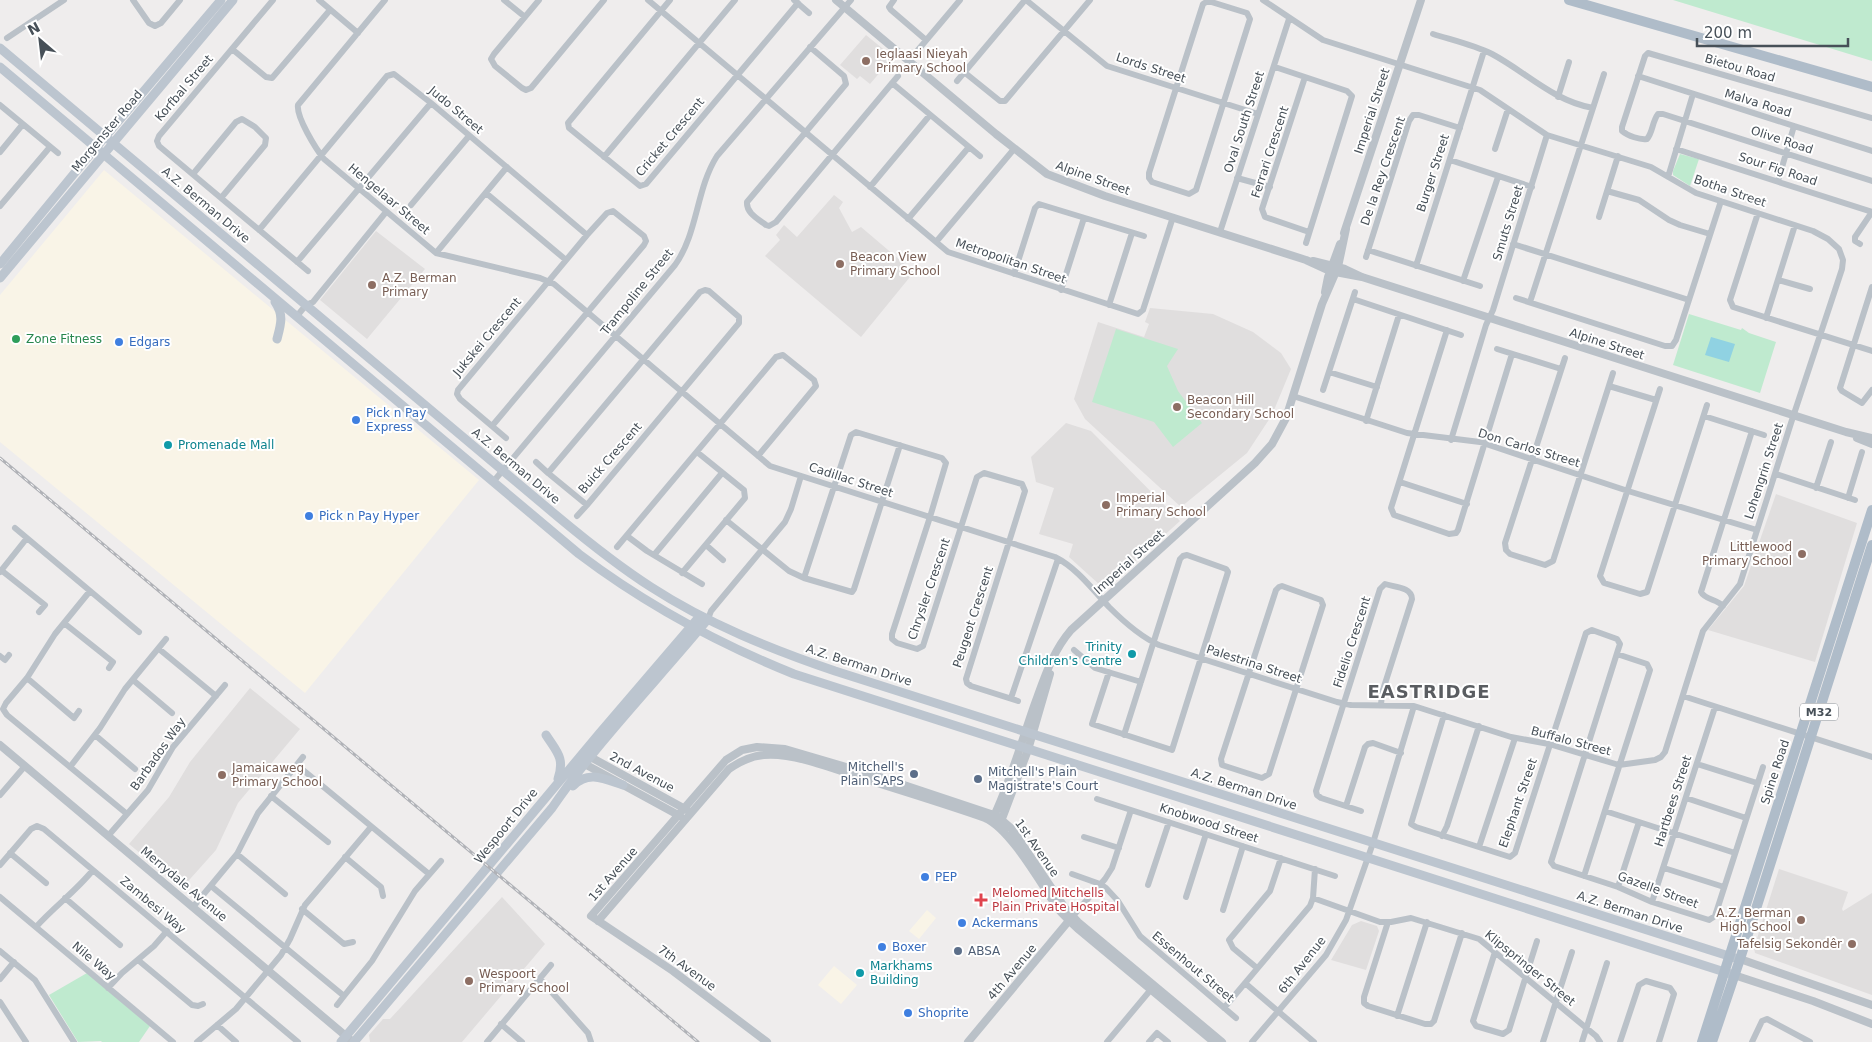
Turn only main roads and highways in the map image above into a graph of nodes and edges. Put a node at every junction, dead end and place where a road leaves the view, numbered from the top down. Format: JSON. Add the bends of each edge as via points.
{"nodes":[{"id":1,"x":221,"y":0,"type":"edge"},
{"id":2,"x":233,"y":0,"type":"edge"},
{"id":3,"x":1569,"y":0,"type":"edge"},
{"id":4,"x":0,"y":48,"type":"edge"},
{"id":5,"x":0,"y":67,"type":"edge"},
{"id":6,"x":1872,"y":87,"type":"edge"},
{"id":7,"x":105,"y":136,"type":"junction"},
{"id":8,"x":113,"y":144,"type":"junction"},
{"id":9,"x":96,"y":148,"type":"junction"},
{"id":10,"x":104,"y":154,"type":"junction"},
{"id":11,"x":0,"y":264,"type":"edge"},
{"id":12,"x":0,"y":278,"type":"edge"},
{"id":13,"x":271,"y":295,"type":"junction"},
{"id":14,"x":277,"y":339,"type":"dead end"},
{"id":15,"x":1872,"y":510,"type":"edge"},
{"id":16,"x":1872,"y":545,"type":"edge"},
{"id":17,"x":707,"y":615,"type":"junction"},
{"id":18,"x":694,"y":629,"type":"junction"},
{"id":19,"x":546,"y":735,"type":"dead end"},
{"id":20,"x":584,"y":759,"type":"junction"},
{"id":21,"x":556,"y":784,"type":"junction"},
{"id":22,"x":623,"y":785,"type":"road end"},
{"id":23,"x":552,"y":808,"type":"junction"},
{"id":24,"x":478,"y":887,"type":"junction"},
{"id":25,"x":1729,"y":956,"type":"junction"},
{"id":26,"x":1740,"y":959,"type":"junction"},
{"id":27,"x":1729,"y":974,"type":"junction"},
{"id":28,"x":349,"y":1040,"type":"edge"},
{"id":29,"x":1702,"y":1042,"type":"edge"},
{"id":30,"x":1712,"y":1042,"type":"edge"}],
"edges":[{"from":1,"to":7,"type":"main road","name":"Morgenster Road"},
{"from":2,"to":8,"type":"main road","name":"Morgenster Road"},
{"from":3,"to":6,"type":"main road"},
{"from":4,"to":7,"type":"main road","name":"A.Z. Berman Drive"},
{"from":5,"to":9,"type":"main road"},
{"from":7,"to":8,"type":"main road","name":"A.Z. Berman Drive"},
{"from":7,"to":9,"type":"main road","name":"Morgenster Road"},
{"from":8,"to":10,"type":"main road","name":"Morgenster Road"},
{"from":8,"to":17,"type":"main road","name":"A.Z. Berman Drive","via":[[610,558],[650,586]]},
{"from":9,"to":10,"type":"main road"},
{"from":9,"to":11,"type":"main road","name":"Morgenster Road"},
{"from":10,"to":12,"type":"main road","name":"Morgenster Road"},
{"from":10,"to":13,"type":"main road"},
{"from":13,"to":14,"type":"main road","via":[[282,316]]},
{"from":13,"to":18,"type":"main road","via":[[597,567]]},
{"from":15,"to":25,"type":"main road","name":"Spine Road","number":"M32"},
{"from":16,"to":26,"type":"main road","name":"Spine Road","number":"M32"},
{"from":17,"to":18,"type":"main road","name":"Wespoort Drive"},
{"from":17,"to":25,"type":"main road","name":"A.Z. Berman Drive","via":[[759,644],[801,660]]},
{"from":18,"to":20,"type":"main road","name":"Wespoort Drive"},
{"from":18,"to":27,"type":"main road","via":[[794,674]]},
{"from":19,"to":21,"type":"main road","via":[[561,759]]},
{"from":20,"to":21,"type":"main road","name":"Wespoort Drive"},
{"from":20,"to":23,"type":"main road","name":"Wespoort Drive"},
{"from":21,"to":24,"type":"main road","name":"Wespoort Drive","via":[[505,847]]},
{"from":22,"to":23,"type":"main road","via":[[588,777],[577,782]]},
{"from":23,"to":24,"type":"main road","name":"Wespoort Drive"},
{"from":24,"to":28,"type":"main road","name":"Wespoort Drive"},
{"from":25,"to":26,"type":"main road","name":"A.Z. Berman Drive"},
{"from":25,"to":27,"type":"main road","name":"Spine Road","number":"M32"},
{"from":26,"to":27,"type":"main road","name":"Spine Road","number":"M32"},
{"from":27,"to":29,"type":"main road","name":"Spine Road","number":"M32"},
{"from":27,"to":30,"type":"main road","name":"Spine Road","number":"M32"}]}
